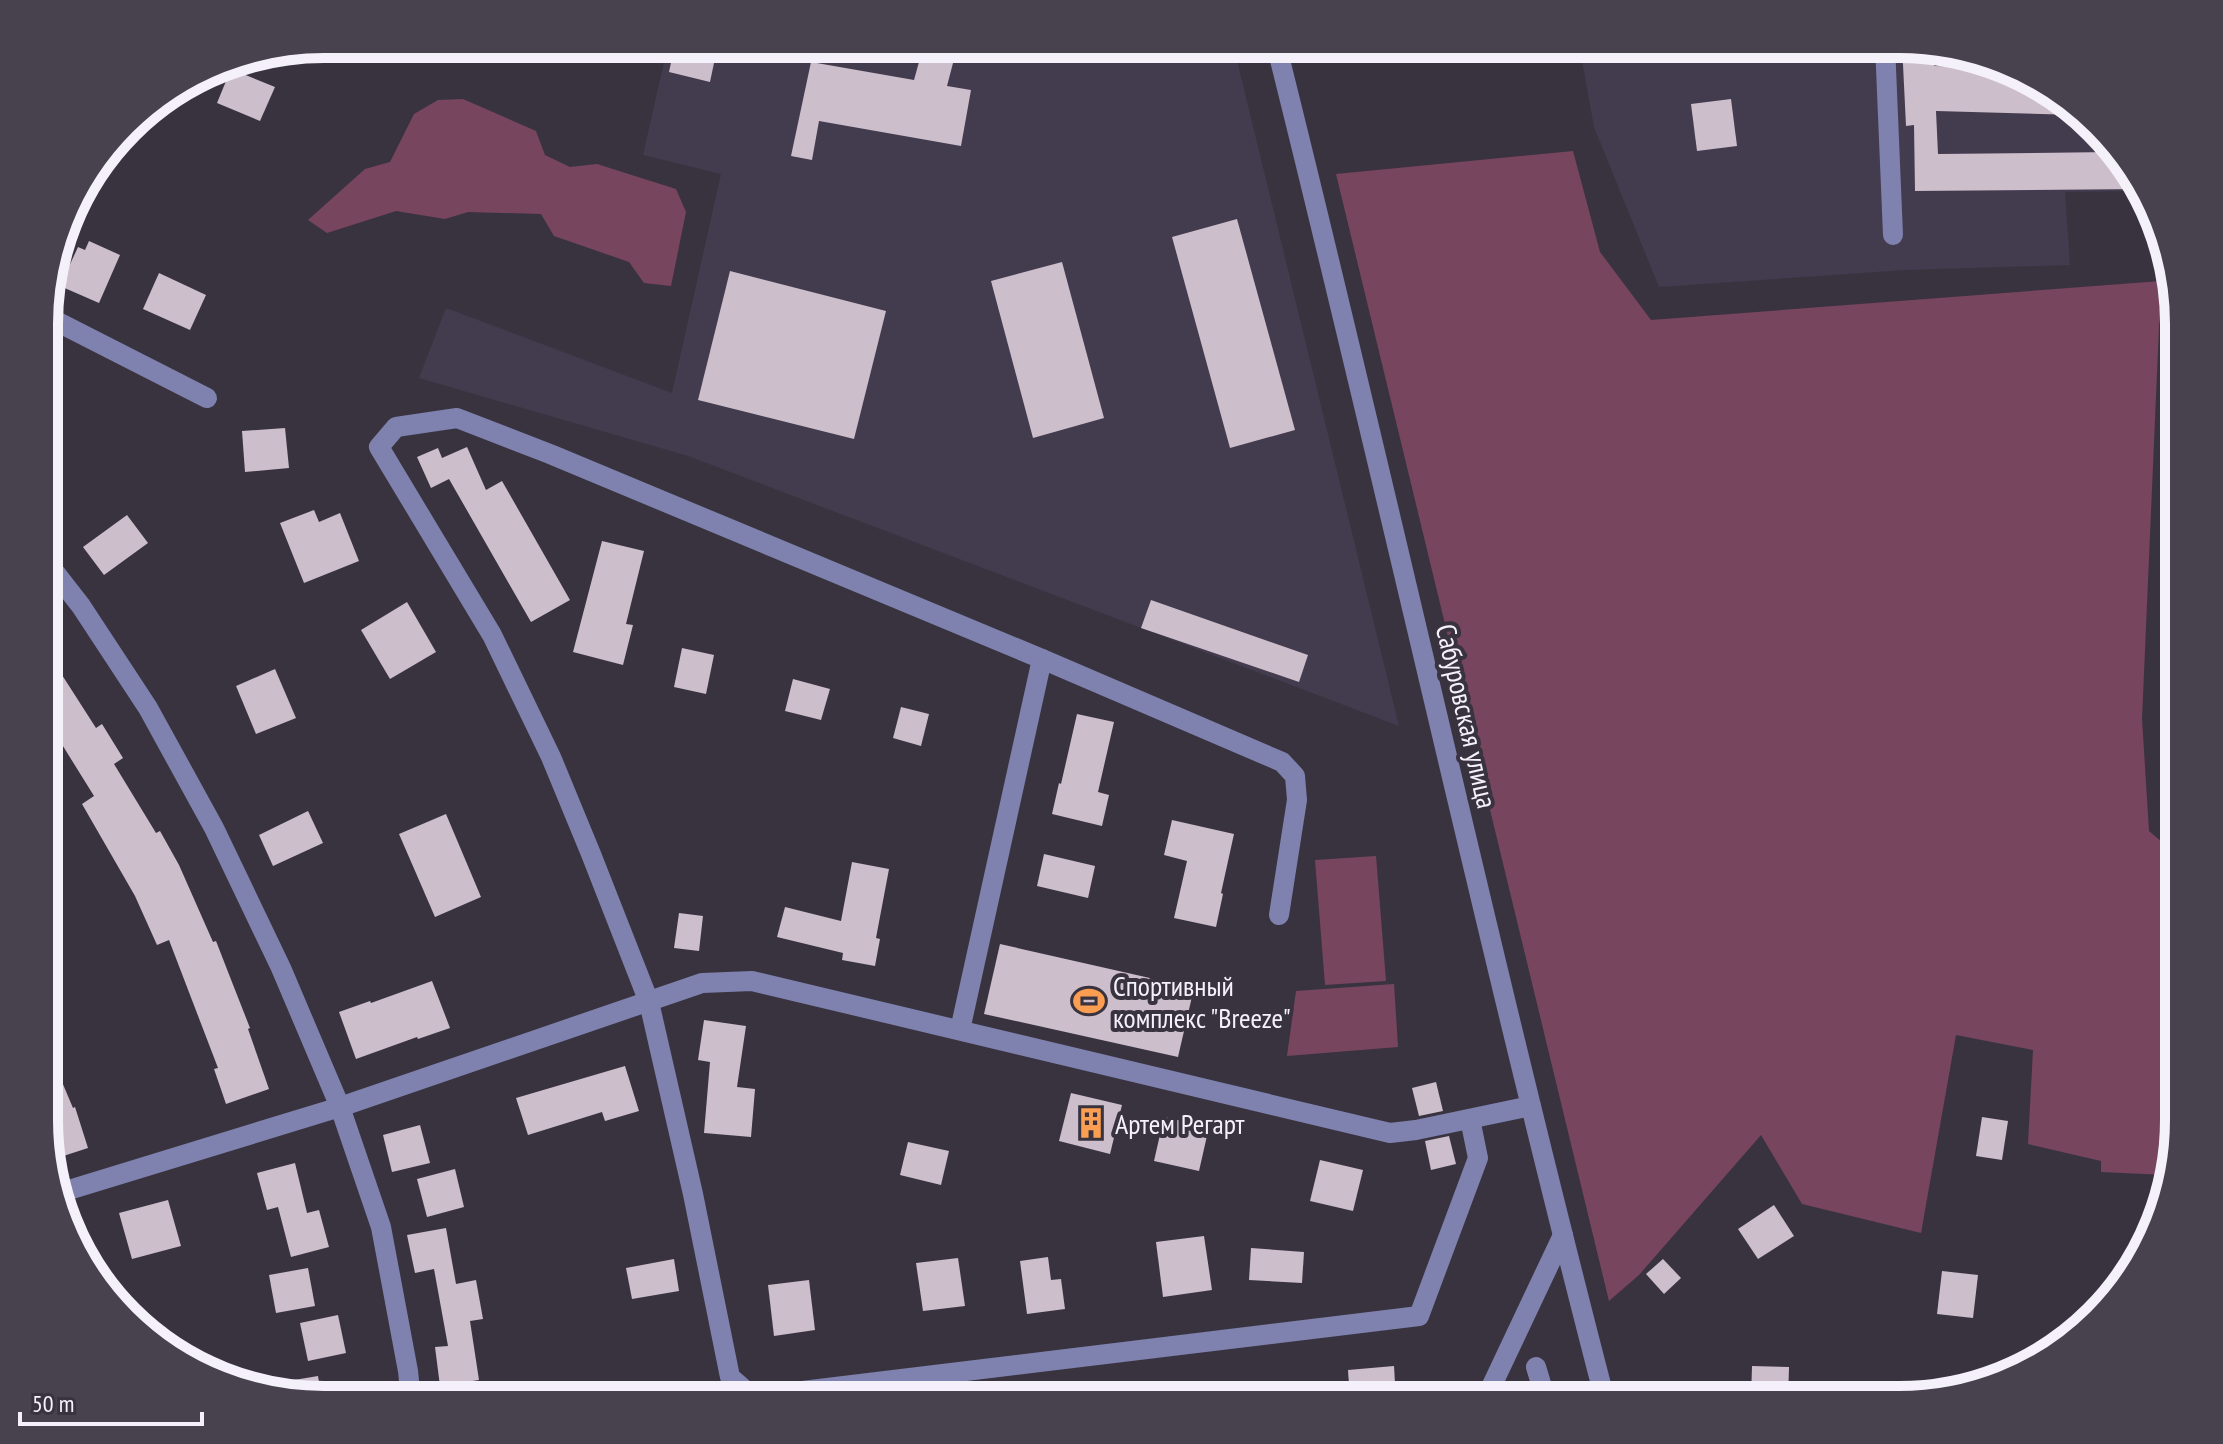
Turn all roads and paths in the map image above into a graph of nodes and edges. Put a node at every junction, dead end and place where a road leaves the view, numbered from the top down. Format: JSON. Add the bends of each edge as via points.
{"nodes":[{"id":1,"x":1280,"y":58,"type":"edge"},
{"id":2,"x":1886,"y":58,"type":"edge"},
{"id":3,"x":1893,"y":235,"type":"dead end"},
{"id":4,"x":58,"y":322,"type":"edge"},
{"id":5,"x":207,"y":398,"type":"dead end"},
{"id":6,"x":58,"y":576,"type":"edge"},
{"id":7,"x":1042,"y":659,"type":"junction"},
{"id":8,"x":1279,"y":915,"type":"dead end"},
{"id":9,"x":649,"y":1002,"type":"junction"},
{"id":10,"x":960,"y":1030,"type":"junction"},
{"id":11,"x":1531,"y":1106,"type":"junction"},
{"id":12,"x":340,"y":1107,"type":"junction"},
{"id":13,"x":1470,"y":1119,"type":"junction"},
{"id":14,"x":68,"y":1190,"type":"edge"},
{"id":15,"x":1563,"y":1235,"type":"junction"},
{"id":16,"x":1536,"y":1367,"type":"dead end"},
{"id":17,"x":1492,"y":1385,"type":"edge"},
{"id":18,"x":1542,"y":1385,"type":"edge"},
{"id":19,"x":1601,"y":1385,"type":"edge"},
{"id":20,"x":410,"y":1386,"type":"edge"},
{"id":21,"x":740,"y":1386,"type":"edge"},
{"id":22,"x":846,"y":1386,"type":"edge"}],
"edges":[{"from":1,"to":11,"type":"street","name":"Сабуровская улица"},
{"from":2,"to":3,"type":"street"},
{"from":4,"to":5,"type":"street"},
{"from":6,"to":12,"type":"street","via":[[148,708],[214,828]]},
{"from":7,"to":8,"type":"street","via":[[1282,762],[1295,776],[1297,800]]},
{"from":7,"to":9,"type":"street","via":[[457,418],[396,427],[379,447],[492,635],[551,757]]},
{"from":7,"to":10,"type":"street"},
{"from":9,"to":10,"type":"street","via":[[702,983],[752,981]]},
{"from":9,"to":12,"type":"street"},
{"from":9,"to":21,"type":"street","via":[[730,1377]]},
{"from":10,"to":13,"type":"street","via":[[1390,1133]]},
{"from":11,"to":13,"type":"street"},
{"from":11,"to":15,"type":"street","name":"Сабуровская улица"},
{"from":12,"to":14,"type":"street"},
{"from":12,"to":20,"type":"street","via":[[381,1227]]},
{"from":13,"to":22,"type":"street","via":[[1478,1158],[1419,1316]]},
{"from":15,"to":17,"type":"street"},
{"from":15,"to":19,"type":"street","name":"Сабуровская улица"},
{"from":16,"to":18,"type":"street"}]}
